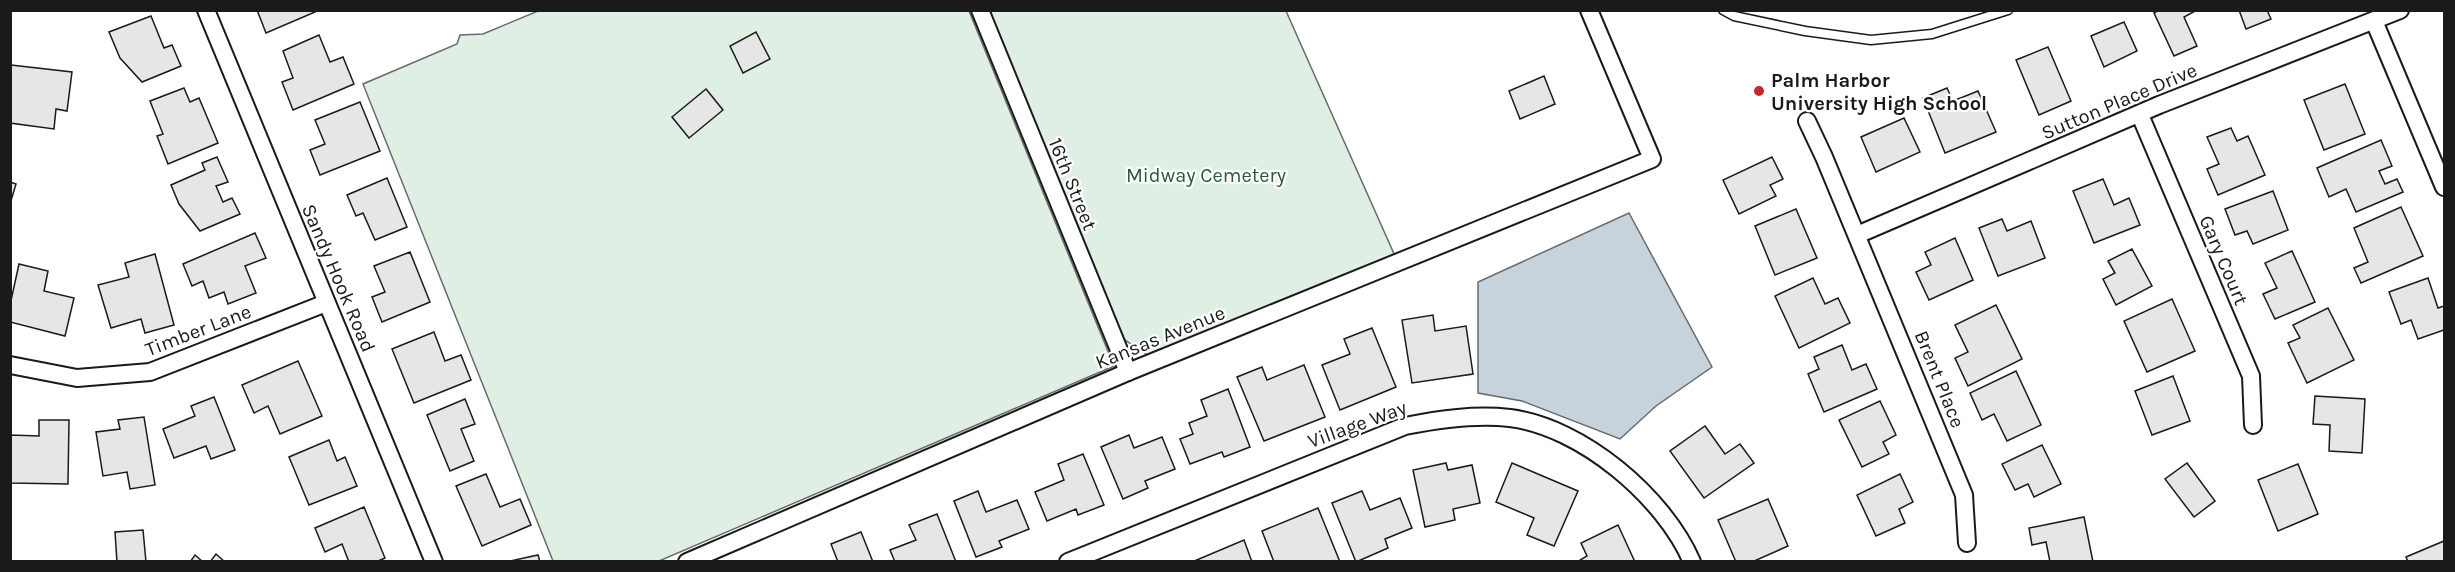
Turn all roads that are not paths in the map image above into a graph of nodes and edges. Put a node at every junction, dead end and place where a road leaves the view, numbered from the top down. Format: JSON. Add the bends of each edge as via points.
{"nodes":[{"id":1,"x":206,"y":10,"type":"edge"},
{"id":2,"x":980,"y":10,"type":"edge"},
{"id":3,"x":1588,"y":10,"type":"edge"},
{"id":4,"x":1723,"y":10,"type":"edge"},
{"id":5,"x":2008,"y":10,"type":"edge"},
{"id":6,"x":2400,"y":10,"type":"edge"},
{"id":7,"x":2374,"y":21,"type":"junction"},
{"id":8,"x":2140,"y":115,"type":"junction"},
{"id":9,"x":1807,"y":121,"type":"dead end"},
{"id":10,"x":2445,"y":187,"type":"edge"},
{"id":11,"x":1857,"y":235,"type":"junction"},
{"id":12,"x":326,"y":303,"type":"junction"},
{"id":13,"x":10,"y":365,"type":"edge"},
{"id":14,"x":1128,"y":372,"type":"junction"},
{"id":15,"x":2253,"y":425,"type":"dead end"},
{"id":16,"x":1967,"y":543,"type":"dead end"},
{"id":17,"x":434,"y":561,"type":"edge"},
{"id":18,"x":687,"y":561,"type":"edge"},
{"id":19,"x":1068,"y":561,"type":"edge"},
{"id":20,"x":1692,"y":561,"type":"edge"}],
"edges":[{"from":1,"to":12,"type":"street","name":"Sandy Hook Road"},
{"from":2,"to":14,"type":"street","name":"16th Street"},
{"from":3,"to":14,"type":"street","name":"Kansas Avenue","via":[[1652,159]]},
{"from":4,"to":5,"type":"lane","via":[[1734,16],[1805,31],[1871,40],[1932,34]]},
{"from":6,"to":7,"type":"street","name":"Sutton Place Drive"},
{"from":7,"to":8,"type":"street","name":"Sutton Place Drive"},
{"from":7,"to":10,"type":"street"},
{"from":8,"to":11,"type":"street","name":"Sutton Place Drive"},
{"from":8,"to":15,"type":"street","name":"Gary Court","via":[[2251,376]]},
{"from":9,"to":11,"type":"street","name":"Brent Place"},
{"from":11,"to":16,"type":"street","name":"Brent Place","via":[[1964,495]]},
{"from":12,"to":13,"type":"street","name":"Timber Lane","via":[[150,372],[77,378]]},
{"from":12,"to":17,"type":"street","name":"Sandy Hook Road"},
{"from":14,"to":18,"type":"street","name":"Kansas Avenue"},
{"from":19,"to":20,"type":"street","name":"Village Way","via":[[1405,426],[1447,417],[1512,418],[1578,441],[1646,493]]}]}
